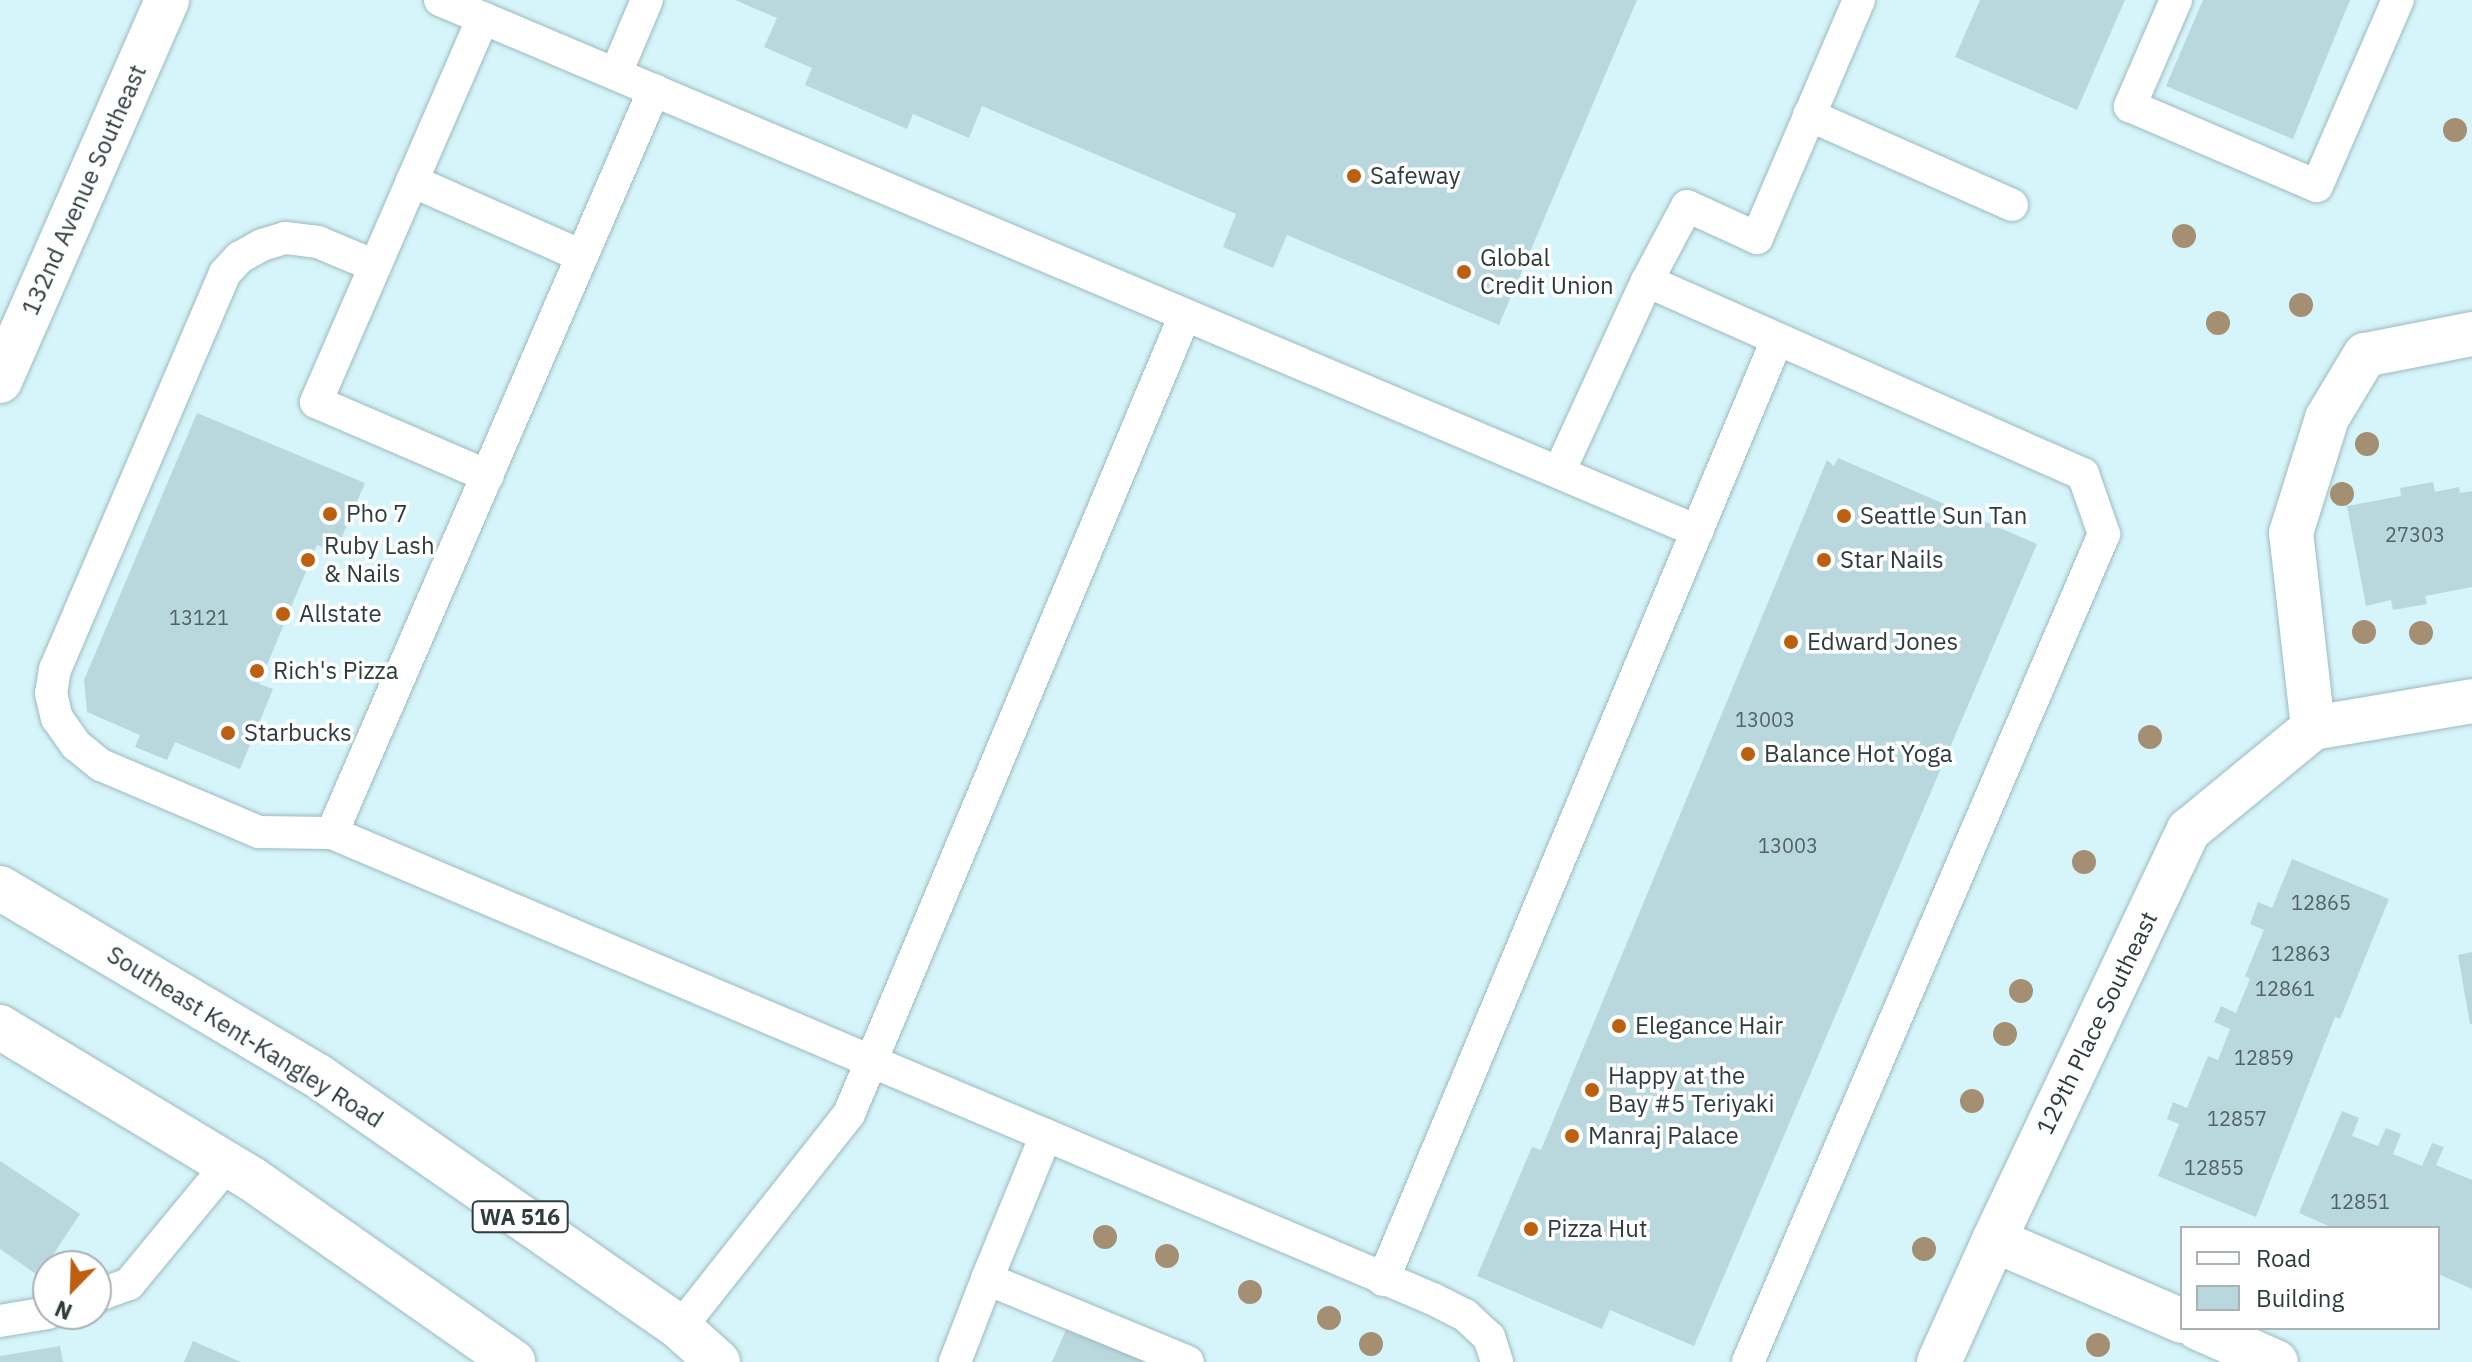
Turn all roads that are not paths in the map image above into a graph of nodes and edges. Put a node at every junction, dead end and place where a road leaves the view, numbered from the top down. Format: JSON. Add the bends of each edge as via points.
{"nodes":[{"id":1,"x":167,"y":0,"type":"edge"},
{"id":2,"x":647,"y":0,"type":"edge"},
{"id":3,"x":1859,"y":0,"type":"edge"},
{"id":4,"x":2176,"y":0,"type":"edge"},
{"id":5,"x":2398,"y":0,"type":"edge"},
{"id":6,"x":447,"y":1,"type":"edge"},
{"id":7,"x":483,"y":18,"type":"junction"},
{"id":8,"x":616,"y":73,"type":"junction"},
{"id":9,"x":654,"y":90,"type":"junction"},
{"id":10,"x":1809,"y":115,"type":"junction"},
{"id":11,"x":412,"y":181,"type":"junction"},
{"id":12,"x":2012,"y":205,"type":"dead end"},
{"id":13,"x":582,"y":256,"type":"junction"},
{"id":14,"x":375,"y":266,"type":"junction"},
{"id":15,"x":1647,"y":281,"type":"junction"},
{"id":16,"x":1185,"y":315,"type":"junction"},
{"id":17,"x":2472,"y":334,"type":"edge"},
{"id":18,"x":1777,"y":340,"type":"junction"},
{"id":19,"x":0,"y":381,"type":"edge"},
{"id":20,"x":1559,"y":472,"type":"junction"},
{"id":21,"x":488,"y":476,"type":"junction"},
{"id":22,"x":1697,"y":531,"type":"junction"},
{"id":23,"x":2472,"y":701,"type":"edge"},
{"id":24,"x":2313,"y":728,"type":"junction"},
{"id":25,"x":332,"y":833,"type":"junction"},
{"id":26,"x":0,"y":888,"type":"edge"},
{"id":27,"x":0,"y":1027,"type":"edge"},
{"id":28,"x":871,"y":1061,"type":"junction"},
{"id":29,"x":1046,"y":1135,"type":"junction"},
{"id":30,"x":227,"y":1165,"type":"junction"},
{"id":31,"x":1994,"y":1240,"type":"junction"},
{"id":32,"x":987,"y":1279,"type":"junction"},
{"id":33,"x":1383,"y":1280,"type":"junction"},
{"id":34,"x":112,"y":1290,"type":"edge"},
{"id":35,"x":32,"y":1316,"type":"edge"},
{"id":36,"x":2180,"y":1320,"type":"edge"},
{"id":37,"x":0,"y":1321,"type":"edge"},
{"id":38,"x":680,"y":1328,"type":"junction"},
{"id":39,"x":2203,"y":1330,"type":"edge"},
{"id":40,"x":513,"y":1362,"type":"edge"},
{"id":41,"x":718,"y":1362,"type":"edge"},
{"id":42,"x":955,"y":1362,"type":"edge"},
{"id":43,"x":1188,"y":1362,"type":"edge"},
{"id":44,"x":1497,"y":1362,"type":"edge"},
{"id":45,"x":1748,"y":1362,"type":"edge"},
{"id":46,"x":1939,"y":1362,"type":"edge"},
{"id":47,"x":2276,"y":1362,"type":"edge"}],
"edges":[{"from":1,"to":19,"type":"main road","name":"132nd Avenue Southeast"},
{"from":2,"to":8,"type":"lane"},
{"from":3,"to":10,"type":"lane"},
{"from":4,"to":5,"type":"lane","via":[[2130,106],[2317,186]]},
{"from":6,"to":7,"type":"lane"},
{"from":7,"to":8,"type":"lane"},
{"from":7,"to":11,"type":"lane"},
{"from":8,"to":9,"type":"lane"},
{"from":9,"to":13,"type":"lane"},
{"from":9,"to":16,"type":"lane"},
{"from":10,"to":12,"type":"lane"},
{"from":10,"to":15,"type":"lane","via":[[1757,238],[1687,206]]},
{"from":11,"to":13,"type":"lane"},
{"from":11,"to":14,"type":"lane"},
{"from":13,"to":21,"type":"lane"},
{"from":14,"to":21,"type":"lane","via":[[316,402]]},
{"from":14,"to":25,"type":"lane","via":[[318,242],[285,238],[251,251],[225,273],[55,669],[51,693],[57,718],[76,745],[101,765],[259,832]]},
{"from":15,"to":18,"type":"lane"},
{"from":15,"to":20,"type":"lane"},
{"from":16,"to":20,"type":"lane"},
{"from":16,"to":28,"type":"lane"},
{"from":17,"to":24,"type":"main road","via":[[2365,355],[2327,418],[2291,533]]},
{"from":18,"to":22,"type":"lane"},
{"from":18,"to":45,"type":"lane","via":[[2083,474],[2104,534]]},
{"from":20,"to":22,"type":"lane"},
{"from":21,"to":25,"type":"lane"},
{"from":22,"to":33,"type":"lane"},
{"from":23,"to":24,"type":"main road"},
{"from":24,"to":31,"type":"main road","name":"129th Place Southeast","via":[[2189,830]]},
{"from":25,"to":28,"type":"lane"},
{"from":26,"to":38,"type":"main road","name":"Southeast Kent-Kangley Road","number":"WA 516","via":[[318,1076]]},
{"from":27,"to":30,"type":"main road"},
{"from":28,"to":29,"type":"lane"},
{"from":28,"to":38,"type":"lane","via":[[849,1114]]},
{"from":29,"to":32,"type":"lane"},
{"from":29,"to":33,"type":"lane"},
{"from":30,"to":34,"type":"lane","via":[[129,1284]]},
{"from":30,"to":40,"type":"main road"},
{"from":31,"to":36,"type":"main road"},
{"from":31,"to":46,"type":"main road","name":"129th Place Southeast"},
{"from":32,"to":42,"type":"lane"},
{"from":32,"to":43,"type":"lane"},
{"from":33,"to":44,"type":"lane","via":[[1465,1315],[1489,1337]]},
{"from":35,"to":37,"type":"lane"},
{"from":38,"to":41,"type":"main road","name":"Southeast Kent-Kangley Road","number":"WA 516"},
{"from":39,"to":47,"type":"main road"}]}
